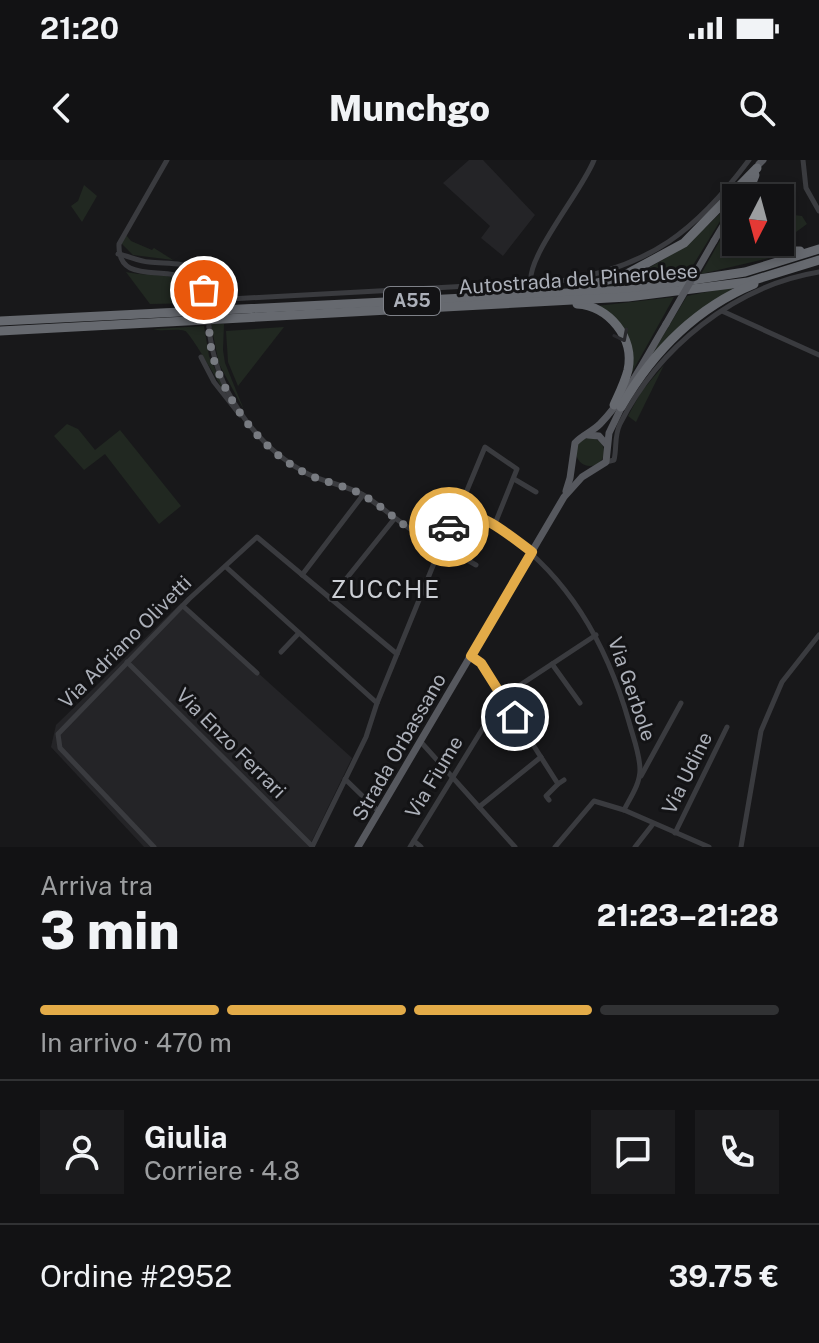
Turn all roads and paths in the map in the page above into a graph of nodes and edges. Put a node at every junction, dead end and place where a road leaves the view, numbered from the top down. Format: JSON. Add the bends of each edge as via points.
{"nodes":[{"id":1,"x":167,"y":160,"type":"edge"},
{"id":2,"x":594,"y":160,"type":"edge"},
{"id":3,"x":749,"y":160,"type":"edge"},
{"id":4,"x":803,"y":160,"type":"edge"},
{"id":5,"x":760,"y":163,"type":"edge"},
{"id":6,"x":748,"y":184,"type":"edge"},
{"id":7,"x":752,"y":184,"type":"edge"},
{"id":8,"x":819,"y":211,"type":"edge"},
{"id":9,"x":722,"y":228,"type":"edge"},
{"id":10,"x":819,"y":248,"type":"edge"},
{"id":11,"x":794,"y":252,"type":"edge"},
{"id":12,"x":118,"y":254,"type":"junction"},
{"id":13,"x":819,"y":260,"type":"edge"},
{"id":14,"x":819,"y":272,"type":"edge"},
{"id":15,"x":531,"y":283,"type":"junction"},
{"id":16,"x":527,"y":299,"type":"junction"},
{"id":17,"x":721,"y":311,"type":"junction"},
{"id":18,"x":0,"y":321,"type":"edge"},
{"id":19,"x":0,"y":331,"type":"edge"},
{"id":20,"x":819,"y":355,"type":"edge"},
{"id":21,"x":201,"y":357,"type":"dead end"},
{"id":22,"x":618,"y":406,"type":"junction"},
{"id":23,"x":246,"y":421,"type":"junction"},
{"id":24,"x":588,"y":435,"type":"junction"},
{"id":25,"x":607,"y":445,"type":"junction"},
{"id":26,"x":574,"y":459,"type":"junction"},
{"id":27,"x":606,"y":462,"type":"junction"},
{"id":28,"x":591,"y":470,"type":"junction"},
{"id":29,"x":514,"y":479,"type":"junction"},
{"id":30,"x":536,"y":492,"type":"dead end"},
{"id":31,"x":363,"y":495,"type":"junction"},
{"id":32,"x":564,"y":497,"type":"junction"},
{"id":33,"x":458,"y":512,"type":"junction"},
{"id":34,"x":395,"y":518,"type":"junction"},
{"id":35,"x":494,"y":526,"type":"junction"},
{"id":36,"x":442,"y":545,"type":"junction"},
{"id":37,"x":532,"y":552,"type":"junction"},
{"id":38,"x":476,"y":565,"type":"dead end"},
{"id":39,"x":226,"y":567,"type":"junction"},
{"id":40,"x":302,"y":575,"type":"junction"},
{"id":41,"x":330,"y":599,"type":"junction"},
{"id":42,"x":183,"y":606,"type":"junction"},
{"id":43,"x":299,"y":633,"type":"junction"},
{"id":44,"x":596,"y":635,"type":"junction"},
{"id":45,"x":819,"y":635,"type":"edge"},
{"id":46,"x":281,"y":652,"type":"dead end"},
{"id":47,"x":397,"y":654,"type":"junction"},
{"id":48,"x":471,"y":656,"type":"junction"},
{"id":49,"x":127,"y":662,"type":"junction"},
{"id":50,"x":552,"y":664,"type":"junction"},
{"id":51,"x":257,"y":673,"type":"dead end"},
{"id":52,"x":502,"y":697,"type":"junction"},
{"id":53,"x":377,"y":703,"type":"junction"},
{"id":54,"x":580,"y":703,"type":"dead end"},
{"id":55,"x":681,"y":703,"type":"dead end"},
{"id":56,"x":727,"y":727,"type":"dead end"},
{"id":57,"x":420,"y":741,"type":"junction"},
{"id":58,"x":541,"y":757,"type":"junction"},
{"id":59,"x":451,"y":778,"type":"junction"},
{"id":60,"x":345,"y":779,"type":"junction"},
{"id":61,"x":639,"y":780,"type":"junction"},
{"id":62,"x":549,"y":800,"type":"dead end"},
{"id":63,"x":479,"y":807,"type":"junction"},
{"id":64,"x":624,"y":810,"type":"junction"},
{"id":65,"x":379,"y":812,"type":"junction"},
{"id":66,"x":653,"y":824,"type":"junction"},
{"id":67,"x":675,"y":833,"type":"junction"},
{"id":68,"x":412,"y":844,"type":"edge"},
{"id":69,"x":154,"y":847,"type":"edge"},
{"id":70,"x":312,"y":847,"type":"edge"},
{"id":71,"x":358,"y":847,"type":"edge"},
{"id":72,"x":421,"y":847,"type":"edge"},
{"id":73,"x":515,"y":847,"type":"edge"},
{"id":74,"x":555,"y":847,"type":"edge"},
{"id":75,"x":635,"y":847,"type":"edge"},
{"id":76,"x":709,"y":847,"type":"edge"},
{"id":77,"x":741,"y":847,"type":"edge"}],
"edges":[{"from":1,"to":12,"type":"street"},
{"from":2,"to":15,"type":"street","via":[[540,248]]},
{"from":3,"to":15,"type":"street","via":[[686,232],[656,251],[592,275]]},
{"from":4,"to":8,"type":"street","via":[[806,188]]},
{"from":5,"to":6,"type":"main road"},
{"from":5,"to":7,"type":"highway"},
{"from":5,"to":16,"type":"highway","via":[[684,243],[623,276]]},
{"from":9,"to":22,"type":"main road","name":"Strada Orbassano","bridge":true},
{"from":10,"to":11,"type":"highway"},
{"from":10,"to":16,"type":"highway","name":"Autostrada del Pinerolese","number":"A55","via":[[745,272]]},
{"from":12,"to":15,"type":"street","via":[[199,270],[230,299]]},
{"from":12,"to":23,"type":"street","bridge":true,"via":[[139,271],[184,275],[204,290],[214,359]]},
{"from":13,"to":16,"type":"highway","name":"Autostrada del Pinerolese","number":"A55","via":[[748,282],[628,297]]},
{"from":13,"to":22,"type":"highway","via":[[746,287],[703,312],[654,358]]},
{"from":14,"to":17,"type":"street","via":[[769,286]]},
{"from":16,"to":18,"type":"highway","name":"Autostrada del Pinerolese","number":"A55"},
{"from":16,"to":19,"type":"highway","name":"Autostrada del Pinerolese","number":"A55"},
{"from":16,"to":22,"type":"highway","one_way":true,"via":[[583,304],[619,327],[629,360]]},
{"from":17,"to":20,"type":"street"},
{"from":17,"to":27,"type":"street","via":[[694,330],[639,393],[619,426],[614,460]]},
{"from":21,"to":23,"type":"street"},
{"from":22,"to":24,"type":"main road","name":"Strada Orbassano"},
{"from":22,"to":25,"type":"main road","name":"Strada Orbassano"},
{"from":23,"to":31,"type":"street","via":[[272,451],[300,469]]},
{"from":24,"to":25,"type":"main road","via":[[599,436]]},
{"from":24,"to":26,"type":"main road","name":"Strada Orbassano","via":[[575,443]]},
{"from":25,"to":27,"type":"main road","name":"Strada Orbassano"},
{"from":26,"to":28,"type":"main road"},
{"from":26,"to":32,"type":"main road","name":"Strada Orbassano"},
{"from":27,"to":28,"type":"main road","name":"Strada Orbassano"},
{"from":28,"to":32,"type":"main road","name":"Strada Orbassano"},
{"from":29,"to":30,"type":"street"},
{"from":29,"to":33,"type":"street","via":[[517,469],[485,447]]},
{"from":29,"to":35,"type":"street"},
{"from":31,"to":34,"type":"street"},
{"from":31,"to":40,"type":"street"},
{"from":32,"to":37,"type":"main road","name":"Strada Orbassano"},
{"from":33,"to":35,"type":"street","name":"Via Gerbole"},
{"from":33,"to":36,"type":"street"},
{"from":34,"to":36,"type":"street"},
{"from":34,"to":41,"type":"street"},
{"from":35,"to":37,"type":"street","name":"Via Gerbole"},
{"from":36,"to":38,"type":"street"},
{"from":36,"to":47,"type":"street"},
{"from":37,"to":44,"type":"street","name":"Via Gerbole"},
{"from":37,"to":48,"type":"main road","name":"Strada Orbassano"},
{"from":39,"to":40,"type":"street","name":"Via Adriano Olivetti","via":[[257,537]]},
{"from":39,"to":42,"type":"street","name":"Via Adriano Olivetti"},
{"from":39,"to":43,"type":"street"},
{"from":40,"to":41,"type":"street"},
{"from":41,"to":47,"type":"street"},
{"from":42,"to":49,"type":"street","name":"Via Adriano Olivetti"},
{"from":42,"to":51,"type":"street"},
{"from":43,"to":46,"type":"street"},
{"from":43,"to":53,"type":"street"},
{"from":44,"to":50,"type":"street","name":"Via Fiume"},
{"from":44,"to":61,"type":"street","name":"Via Gerbole","via":[[624,703]]},
{"from":45,"to":77,"type":"street","via":[[782,682],[761,731]]},
{"from":47,"to":53,"type":"street"},
{"from":48,"to":52,"type":"street"},
{"from":48,"to":57,"type":"main road","name":"Strada Orbassano"},
{"from":49,"to":69,"type":"street","name":"Via Adriano Olivetti","via":[[63,726],[57,743]]},
{"from":49,"to":70,"type":"street","name":"Via Enzo Ferrari"},
{"from":50,"to":52,"type":"street","name":"Via Fiume"},
{"from":50,"to":54,"type":"street"},
{"from":52,"to":58,"type":"street"},
{"from":52,"to":59,"type":"street","name":"Via Fiume"},
{"from":53,"to":60,"type":"street"},
{"from":55,"to":61,"type":"street"},
{"from":56,"to":67,"type":"street","name":"Via Udine"},
{"from":57,"to":59,"type":"street"},
{"from":57,"to":65,"type":"main road","name":"Strada Orbassano"},
{"from":58,"to":62,"type":"street","via":[[561,782],[546,796]]},
{"from":58,"to":63,"type":"street"},
{"from":59,"to":63,"type":"street"},
{"from":59,"to":68,"type":"street","name":"Via Fiume"},
{"from":60,"to":65,"type":"street"},
{"from":60,"to":70,"type":"street"},
{"from":61,"to":64,"type":"street"},
{"from":63,"to":73,"type":"street"},
{"from":64,"to":66,"type":"street"},
{"from":64,"to":74,"type":"street","via":[[594,801]]},
{"from":65,"to":71,"type":"main road","name":"Strada Orbassano"},
{"from":66,"to":67,"type":"street"},
{"from":66,"to":75,"type":"street"},
{"from":67,"to":76,"type":"street"},
{"from":68,"to":72,"type":"street"}]}
